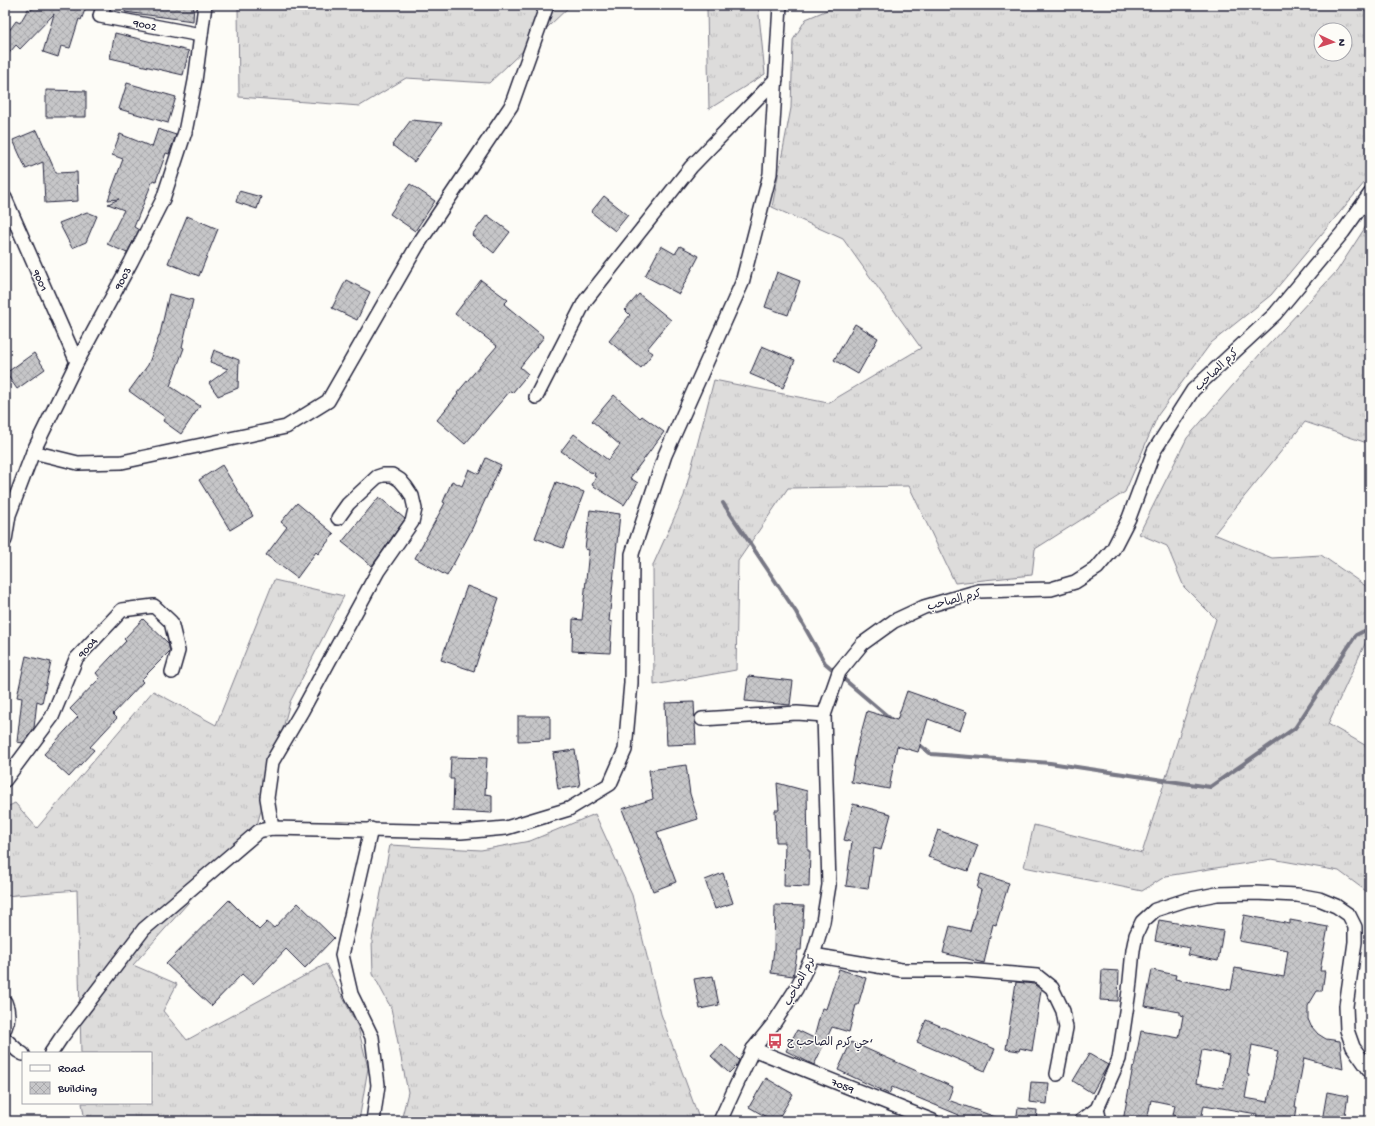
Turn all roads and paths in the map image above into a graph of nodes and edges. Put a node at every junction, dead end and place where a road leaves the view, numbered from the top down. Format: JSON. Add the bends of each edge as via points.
{"nodes":[{"id":1,"x":104,"y":5,"type":"edge"},
{"id":2,"x":205,"y":5,"type":"edge"},
{"id":3,"x":547,"y":5,"type":"edge"},
{"id":4,"x":780,"y":5,"type":"edge"},
{"id":5,"x":201,"y":35,"type":"junction"},
{"id":6,"x":776,"y":79,"type":"junction"},
{"id":7,"x":1370,"y":194,"type":"edge"},
{"id":8,"x":5,"y":198,"type":"edge"},
{"id":9,"x":77,"y":362,"type":"junction"},
{"id":10,"x":536,"y":397,"type":"dead end"},
{"id":11,"x":33,"y":452,"type":"junction"},
{"id":12,"x":338,"y":518,"type":"dead end"},
{"id":13,"x":5,"y":540,"type":"edge"},
{"id":14,"x":172,"y":672,"type":"dead end"},
{"id":15,"x":824,"y":715,"type":"junction"},
{"id":16,"x":702,"y":719,"type":"dead end"},
{"id":17,"x":5,"y":780,"type":"edge"},
{"id":18,"x":272,"y":828,"type":"junction"},
{"id":19,"x":371,"y":829,"type":"junction"},
{"id":20,"x":814,"y":955,"type":"junction"},
{"id":21,"x":5,"y":1002,"type":"edge"},
{"id":22,"x":5,"y":1028,"type":"edge"},
{"id":23,"x":5,"y":1039,"type":"edge"},
{"id":24,"x":753,"y":1049,"type":"junction"},
{"id":25,"x":52,"y":1052,"type":"edge"},
{"id":26,"x":22,"y":1053,"type":"edge"},
{"id":27,"x":1370,"y":1071,"type":"edge"},
{"id":28,"x":1057,"y":1074,"type":"dead end"},
{"id":29,"x":1099,"y":1115,"type":"edge"},
{"id":30,"x":373,"y":1121,"type":"edge"},
{"id":31,"x":720,"y":1121,"type":"edge"},
{"id":32,"x":933,"y":1121,"type":"edge"},
{"id":33,"x":1081,"y":1121,"type":"edge"}],
"edges":[{"from":1,"to":5,"type":"street","name":"9002","via":[[100,16]]},
{"from":2,"to":5,"type":"street","name":"9003"},
{"from":3,"to":11,"type":"street","via":[[511,106],[417,246],[328,401],[286,426],[122,462],[78,463]]},
{"from":4,"to":6,"type":"street"},
{"from":5,"to":9,"type":"street","name":"9003","via":[[195,81],[184,132],[163,199]]},
{"from":6,"to":10,"type":"street","via":[[691,167],[585,301]]},
{"from":6,"to":19,"type":"street","via":[[770,174],[742,283],[665,455],[632,554],[631,683],[625,750],[610,784],[569,809],[506,828],[461,832]]},
{"from":7,"to":15,"type":"street","name":"كرم الصاحب","via":[[1343,232],[1275,314],[1193,390],[1154,451],[1129,518],[1113,549],[1097,568],[1075,582],[1051,589],[980,591],[924,607],[894,620],[862,644],[839,672]]},
{"from":8,"to":9,"type":"street","name":"9001"},
{"from":9,"to":11,"type":"street","name":"9003"},
{"from":11,"to":13,"type":"street","name":"9003","via":[[9,515]]},
{"from":12,"to":18,"type":"street","via":[[348,504],[383,475],[392,475],[400,480],[412,496],[412,522],[378,571],[272,762],[267,798]]},
{"from":14,"to":17,"type":"street","name":"9004","via":[[178,650],[171,622],[154,606],[122,610],[76,659],[52,717]]},
{"from":15,"to":16,"type":"street","via":[[797,713]]},
{"from":15,"to":20,"type":"street","name":"كرم الصاحب","via":[[829,885]]},
{"from":18,"to":19,"type":"street"},
{"from":18,"to":25,"type":"street","via":[[259,831],[144,928]]},
{"from":19,"to":30,"type":"street","via":[[342,955],[351,994],[372,1037],[378,1085]]},
{"from":20,"to":24,"type":"street","name":"كرم الصاحب","via":[[778,1017]]},
{"from":20,"to":28,"type":"street","via":[[901,970],[966,970],[1037,976],[1052,988],[1063,1010],[1066,1028]]},
{"from":21,"to":22,"type":"street","via":[[8,1020]]},
{"from":23,"to":26,"type":"street"},
{"from":24,"to":31,"type":"street","name":"كرم الصاحب"},
{"from":24,"to":32,"type":"street","name":"7059"},
{"from":27,"to":29,"type":"street","via":[[1353,1048],[1347,1030],[1346,1006],[1355,942],[1355,927],[1349,914],[1319,899],[1297,895],[1217,894],[1155,910],[1142,922],[1133,950],[1119,1059]]},
{"from":29,"to":33,"type":"street"}]}
